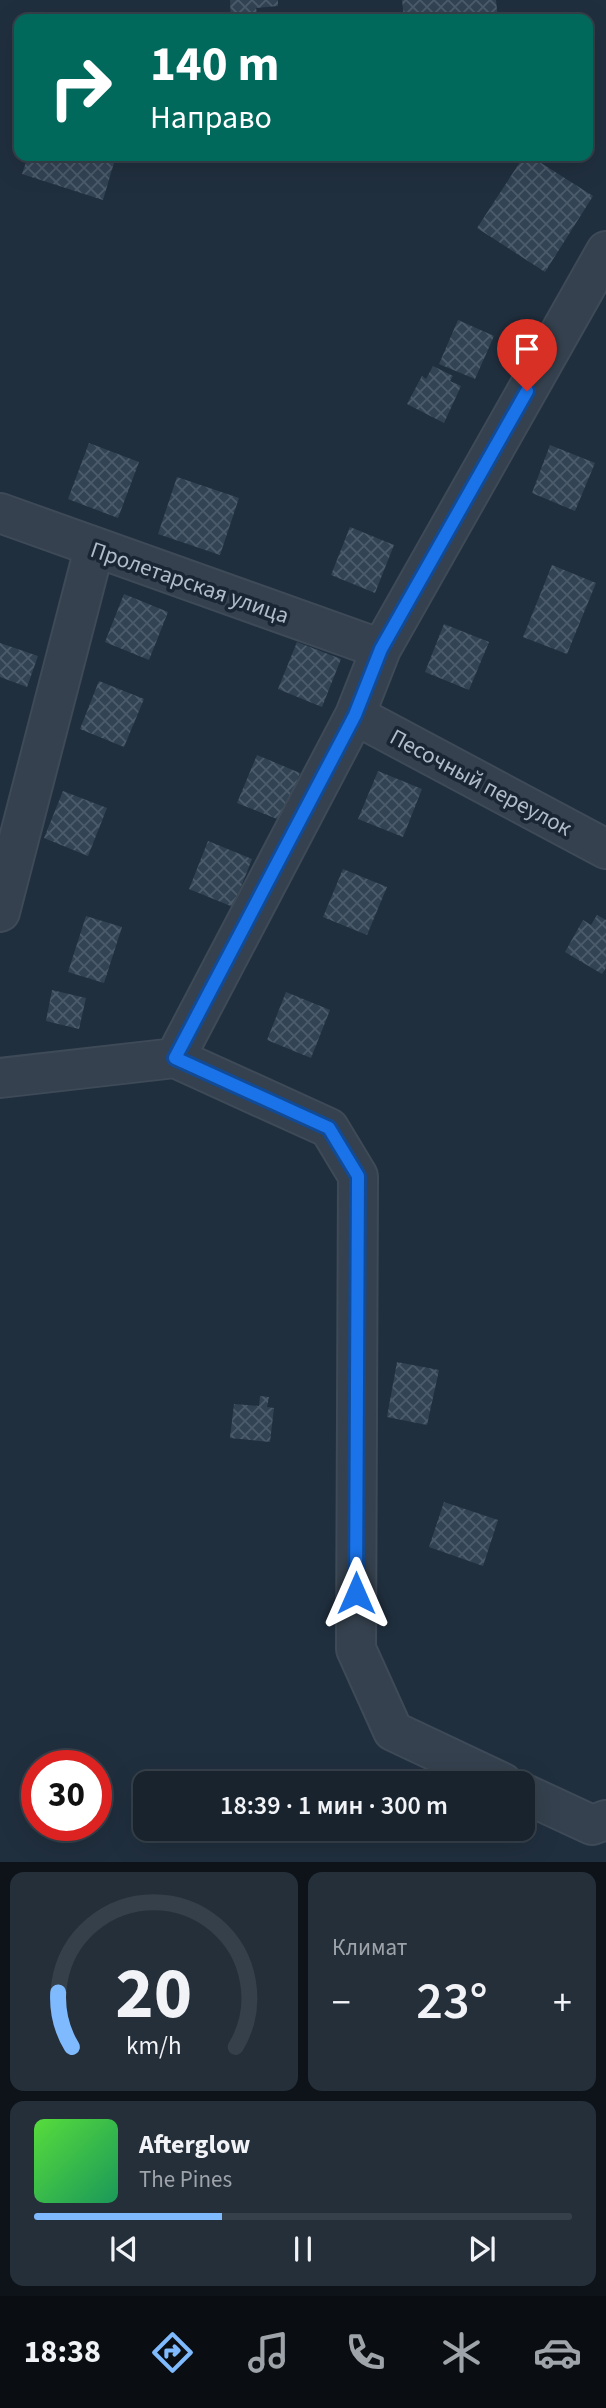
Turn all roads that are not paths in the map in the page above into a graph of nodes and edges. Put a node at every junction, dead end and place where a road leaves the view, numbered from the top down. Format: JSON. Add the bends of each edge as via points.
{"nodes":[{"id":1,"x":606,"y":251,"type":"edge"},
{"id":2,"x":0,"y":513,"type":"edge"},
{"id":3,"x":94,"y":549,"type":"junction"},
{"id":4,"x":381,"y":649,"type":"junction"},
{"id":5,"x":355,"y":715,"type":"junction"},
{"id":6,"x":606,"y":849,"type":"edge"},
{"id":7,"x":0,"y":912,"type":"edge"},
{"id":8,"x":175,"y":1058,"type":"junction"},
{"id":9,"x":0,"y":1078,"type":"edge"},
{"id":10,"x":478,"y":1771,"type":"edge"},
{"id":11,"x":535,"y":1799,"type":"edge"},
{"id":12,"x":606,"y":1820,"type":"edge"}],
"edges":[{"from":1,"to":4,"type":"street"},
{"from":2,"to":3,"type":"street","name":"Пролетарская улица"},
{"from":3,"to":4,"type":"street","name":"Пролетарская улица"},
{"from":3,"to":7,"type":"street"},
{"from":4,"to":5,"type":"street"},
{"from":5,"to":6,"type":"street","name":"Песочный переулок"},
{"from":5,"to":8,"type":"street"},
{"from":8,"to":9,"type":"street"},
{"from":8,"to":10,"type":"street","via":[[329,1128],[358,1176],[356,1649],[393,1731]]},
{"from":11,"to":12,"type":"street","via":[[592,1825]]}]}
